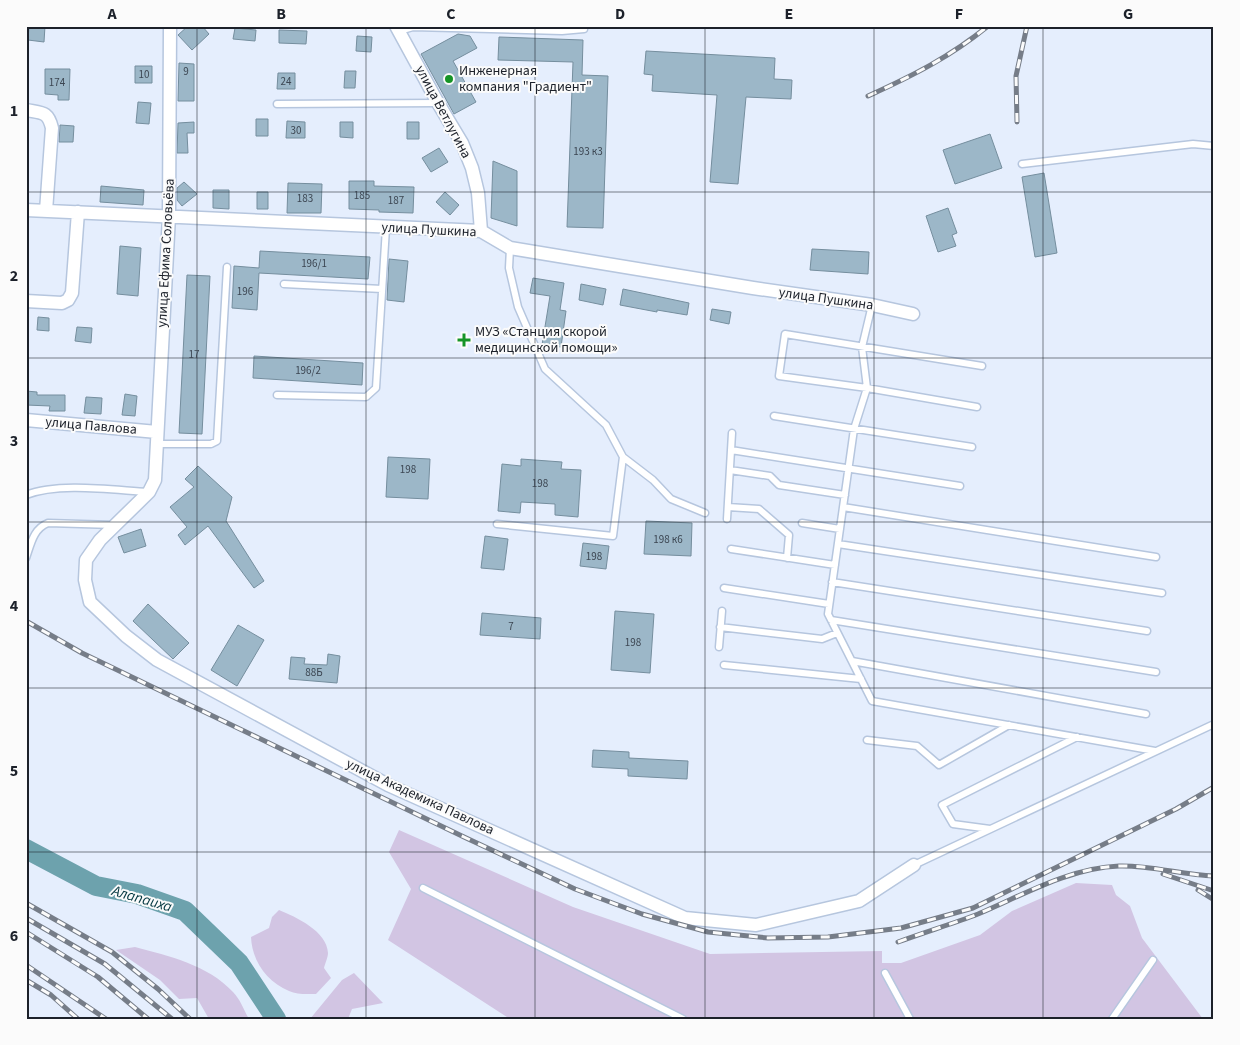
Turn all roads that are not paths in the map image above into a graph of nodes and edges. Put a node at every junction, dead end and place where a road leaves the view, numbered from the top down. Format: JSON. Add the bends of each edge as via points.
{"nodes":[{"id":1,"x":170,"y":26,"type":"edge"},
{"id":2,"x":398,"y":29,"type":"edge"},
{"id":3,"x":584,"y":29,"type":"dead end"},
{"id":4,"x":438,"y":103,"type":"junction"},
{"id":5,"x":277,"y":104,"type":"dead end"},
{"id":6,"x":26,"y":110,"type":"edge"},
{"id":7,"x":1214,"y":146,"type":"edge"},
{"id":8,"x":1022,"y":164,"type":"dead end"},
{"id":9,"x":26,"y":210,"type":"edge"},
{"id":10,"x":46,"y":211,"type":"junction"},
{"id":11,"x":78,"y":212,"type":"junction"},
{"id":12,"x":169,"y":216,"type":"junction"},
{"id":13,"x":386,"y":228,"type":"junction"},
{"id":14,"x":481,"y":231,"type":"junction"},
{"id":15,"x":510,"y":248,"type":"junction"},
{"id":16,"x":227,"y":267,"type":"dead end"},
{"id":17,"x":284,"y":284,"type":"dead end"},
{"id":18,"x":382,"y":290,"type":"junction"},
{"id":19,"x":26,"y":301,"type":"edge"},
{"id":20,"x":872,"y":305,"type":"junction"},
{"id":21,"x":913,"y":314,"type":"dead end"},
{"id":22,"x":862,"y":346,"type":"junction"},
{"id":23,"x":982,"y":366,"type":"dead end"},
{"id":24,"x":867,"y":388,"type":"junction"},
{"id":25,"x":277,"y":395,"type":"dead end"},
{"id":26,"x":977,"y":407,"type":"dead end"},
{"id":27,"x":774,"y":416,"type":"dead end"},
{"id":28,"x":26,"y":420,"type":"edge"},
{"id":29,"x":854,"y":429,"type":"junction"},
{"id":30,"x":732,"y":433,"type":"dead end"},
{"id":31,"x":157,"y":438,"type":"junction"},
{"id":32,"x":972,"y":447,"type":"dead end"},
{"id":33,"x":731,"y":450,"type":"junction"},
{"id":34,"x":623,"y":457,"type":"junction"},
{"id":35,"x":849,"y":468,"type":"junction"},
{"id":36,"x":730,"y":470,"type":"junction"},
{"id":37,"x":155,"y":480,"type":"joint"},
{"id":38,"x":960,"y":486,"type":"dead end"},
{"id":39,"x":149,"y":492,"type":"junction"},
{"id":40,"x":26,"y":495,"type":"edge"},
{"id":41,"x":845,"y":495,"type":"junction"},
{"id":42,"x":728,"y":506,"type":"junction"},
{"id":43,"x":843,"y":508,"type":"junction"},
{"id":44,"x":705,"y":513,"type":"dead end"},
{"id":45,"x":727,"y":519,"type":"dead end"},
{"id":46,"x":802,"y":523,"type":"dead end"},
{"id":47,"x":497,"y":524,"type":"dead end"},
{"id":48,"x":115,"y":525,"type":"junction"},
{"id":49,"x":840,"y":529,"type":"junction"},
{"id":50,"x":838,"y":544,"type":"junction"},
{"id":51,"x":731,"y":549,"type":"dead end"},
{"id":52,"x":1156,"y":557,"type":"dead end"},
{"id":53,"x":26,"y":558,"type":"edge"},
{"id":54,"x":787,"y":558,"type":"junction"},
{"id":55,"x":835,"y":566,"type":"junction"},
{"id":56,"x":832,"y":582,"type":"junction"},
{"id":57,"x":724,"y":588,"type":"dead end"},
{"id":58,"x":1162,"y":593,"type":"dead end"},
{"id":59,"x":829,"y":604,"type":"junction"},
{"id":60,"x":722,"y":611,"type":"dead end"},
{"id":61,"x":831,"y":620,"type":"junction"},
{"id":62,"x":720,"y":627,"type":"junction"},
{"id":63,"x":1147,"y":631,"type":"dead end"},
{"id":64,"x":837,"y":632,"type":"junction"},
{"id":65,"x":719,"y":647,"type":"dead end"},
{"id":66,"x":852,"y":661,"type":"junction"},
{"id":67,"x":724,"y":666,"type":"dead end"},
{"id":68,"x":1156,"y":672,"type":"dead end"},
{"id":69,"x":861,"y":679,"type":"junction"},
{"id":70,"x":1146,"y":714,"type":"dead end"},
{"id":71,"x":1214,"y":724,"type":"edge"},
{"id":72,"x":1009,"y":725,"type":"junction"},
{"id":73,"x":1077,"y":737,"type":"junction"},
{"id":74,"x":867,"y":740,"type":"dead end"},
{"id":75,"x":1155,"y":751,"type":"junction"},
{"id":76,"x":991,"y":829,"type":"junction"},
{"id":77,"x":914,"y":865,"type":"joint"},
{"id":78,"x":423,"y":888,"type":"dead end"},
{"id":79,"x":1152,"y":960,"type":"dead end"},
{"id":80,"x":885,"y":973,"type":"dead end"},
{"id":81,"x":683,"y":1019,"type":"edge"},
{"id":82,"x":910,"y":1019,"type":"edge"},
{"id":83,"x":1112,"y":1019,"type":"edge"}],
"edges":[{"from":1,"to":12,"type":"street","name":"улица Ефима Соловьёва"},
{"from":2,"to":3,"type":"lane","via":[[413,26]]},
{"from":2,"to":4,"type":"street","name":"улица Ветлугина"},
{"from":4,"to":5,"type":"lane"},
{"from":4,"to":14,"type":"street","name":"улица Ветлугина","via":[[462,143],[472,168]]},
{"from":6,"to":10,"type":"street","via":[[44,113],[49,117],[52,128]]},
{"from":7,"to":8,"type":"lane","via":[[1193,144]]},
{"from":9,"to":10,"type":"street","name":"улица Пушкина"},
{"from":10,"to":11,"type":"street","name":"улица Пушкина"},
{"from":11,"to":12,"type":"street","name":"улица Пушкина"},
{"from":11,"to":19,"type":"street","via":[[72,293],[68,300],[62,303]]},
{"from":12,"to":13,"type":"street","name":"улица Пушкина"},
{"from":12,"to":31,"type":"street","name":"улица Ефима Соловьёва"},
{"from":13,"to":14,"type":"street","name":"улица Пушкина"},
{"from":13,"to":18,"type":"lane"},
{"from":14,"to":15,"type":"street","name":"улица Пушкина"},
{"from":15,"to":20,"type":"street","name":"улица Пушкина"},
{"from":15,"to":34,"type":"lane","via":[[510,268],[518,307],[545,369],[606,425]]},
{"from":16,"to":31,"type":"lane","via":[[217,441],[211,444]]},
{"from":17,"to":18,"type":"lane"},
{"from":18,"to":25,"type":"lane","via":[[376,388],[371,394],[366,397]]},
{"from":20,"to":21,"type":"street","name":"улица Пушкина"},
{"from":20,"to":22,"type":"lane"},
{"from":22,"to":23,"type":"lane"},
{"from":22,"to":24,"type":"lane"},
{"from":22,"to":24,"type":"lane","via":[[785,334],[779,376]]},
{"from":24,"to":26,"type":"lane"},
{"from":24,"to":29,"type":"lane"},
{"from":27,"to":29,"type":"lane"},
{"from":28,"to":31,"type":"street","name":"улица Павлова"},
{"from":29,"to":32,"type":"lane"},
{"from":29,"to":35,"type":"lane"},
{"from":30,"to":33,"type":"lane"},
{"from":31,"to":37,"type":"street","name":"улица Ефима Соловьёва"},
{"from":33,"to":35,"type":"lane"},
{"from":33,"to":36,"type":"lane"},
{"from":34,"to":44,"type":"lane","via":[[654,480],[671,499]]},
{"from":34,"to":47,"type":"lane","via":[[613,536]]},
{"from":35,"to":38,"type":"lane"},
{"from":35,"to":41,"type":"lane"},
{"from":36,"to":41,"type":"lane","via":[[770,476],[779,485]]},
{"from":36,"to":42,"type":"lane"},
{"from":37,"to":39,"type":"street","name":"улица Академика Павлова"},
{"from":39,"to":40,"type":"lane","via":[[57,488]]},
{"from":39,"to":48,"type":"street","name":"улица Академика Павлова"},
{"from":41,"to":43,"type":"lane"},
{"from":42,"to":45,"type":"lane"},
{"from":42,"to":54,"type":"lane","via":[[759,509],[789,535]]},
{"from":43,"to":49,"type":"lane"},
{"from":43,"to":52,"type":"lane"},
{"from":46,"to":49,"type":"lane"},
{"from":48,"to":53,"type":"lane","via":[[48,523],[36,531]]},
{"from":48,"to":77,"type":"street","name":"улица Академика Павлова","via":[[86,560],[85,580],[90,602],[157,660],[388,785],[685,918],[756,925],[859,901]]},
{"from":49,"to":50,"type":"lane"},
{"from":50,"to":55,"type":"lane"},
{"from":50,"to":58,"type":"lane"},
{"from":51,"to":54,"type":"lane"},
{"from":54,"to":55,"type":"lane"},
{"from":55,"to":56,"type":"lane"},
{"from":56,"to":59,"type":"lane"},
{"from":56,"to":63,"type":"lane"},
{"from":57,"to":59,"type":"lane"},
{"from":59,"to":61,"type":"lane"},
{"from":60,"to":62,"type":"lane"},
{"from":61,"to":64,"type":"lane"},
{"from":61,"to":68,"type":"lane"},
{"from":62,"to":64,"type":"lane","via":[[822,639]]},
{"from":62,"to":65,"type":"lane"},
{"from":64,"to":66,"type":"lane"},
{"from":66,"to":69,"type":"lane"},
{"from":66,"to":70,"type":"lane"},
{"from":67,"to":69,"type":"lane"},
{"from":69,"to":72,"type":"lane","via":[[872,701]]},
{"from":71,"to":75,"type":"lane"},
{"from":72,"to":73,"type":"lane"},
{"from":72,"to":74,"type":"lane","via":[[940,765],[917,746]]},
{"from":73,"to":75,"type":"lane"},
{"from":73,"to":76,"type":"lane","via":[[942,805],[953,824]]},
{"from":75,"to":76,"type":"lane"},
{"from":76,"to":77,"type":"lane"},
{"from":78,"to":81,"type":"lane"},
{"from":79,"to":83,"type":"lane"},
{"from":80,"to":82,"type":"lane"}]}
